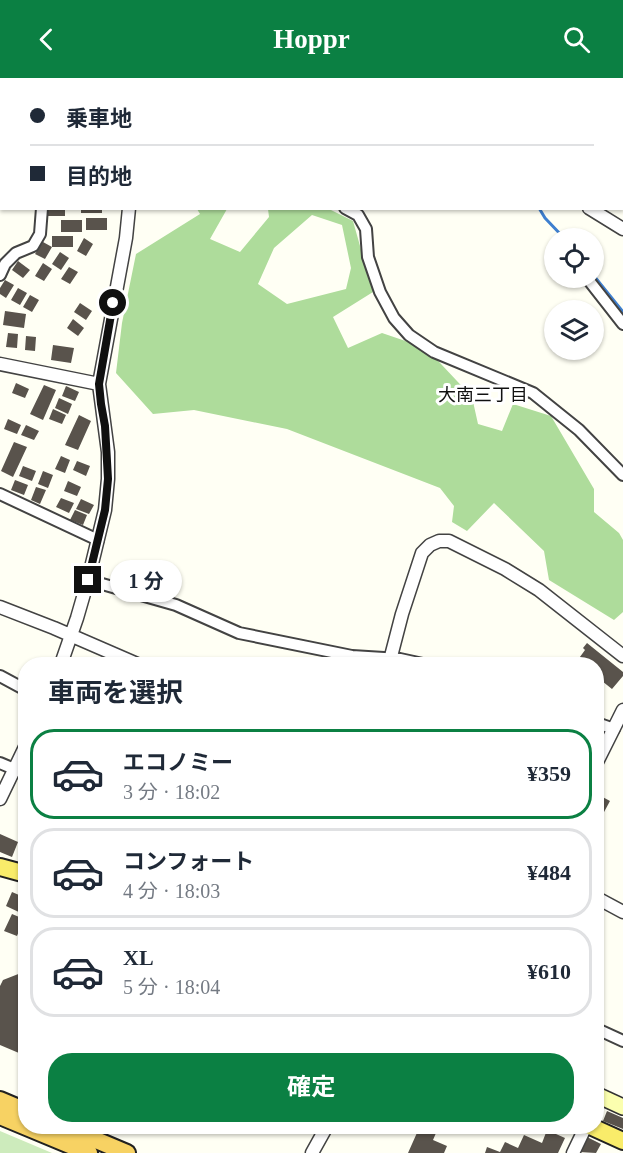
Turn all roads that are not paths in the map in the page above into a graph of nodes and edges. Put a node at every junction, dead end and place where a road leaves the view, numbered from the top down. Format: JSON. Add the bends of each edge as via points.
{"nodes":[{"id":1,"x":42,"y":210,"type":"edge"},
{"id":2,"x":129,"y":210,"type":"edge"},
{"id":3,"x":349,"y":210,"type":"edge"},
{"id":4,"x":593,"y":210,"type":"edge"},
{"id":5,"x":623,"y":229,"type":"edge"},
{"id":6,"x":0,"y":275,"type":"edge"},
{"id":7,"x":595,"y":288,"type":"edge"},
{"id":8,"x":623,"y":324,"type":"edge"},
{"id":9,"x":0,"y":364,"type":"edge"},
{"id":10,"x":99,"y":384,"type":"junction"},
{"id":11,"x":623,"y":475,"type":"edge"},
{"id":12,"x":0,"y":494,"type":"edge"},
{"id":13,"x":98,"y":540,"type":"junction"},
{"id":14,"x":88,"y":580,"type":"junction"},
{"id":15,"x":0,"y":607,"type":"edge"},
{"id":16,"x":72,"y":636,"type":"junction"},
{"id":17,"x":623,"y":656,"type":"edge"},
{"id":18,"x":64,"y":657,"type":"edge"},
{"id":19,"x":120,"y":657,"type":"edge"},
{"id":20,"x":358,"y":657,"type":"edge"},
{"id":21,"x":391,"y":657,"type":"edge"},
{"id":22,"x":0,"y":676,"type":"edge"},
{"id":23,"x":18,"y":686,"type":"edge"},
{"id":24,"x":623,"y":710,"type":"edge"},
{"id":25,"x":604,"y":725,"type":"edge"},
{"id":26,"x":614,"y":729,"type":"junction"},
{"id":27,"x":604,"y":748,"type":"edge"},
{"id":28,"x":0,"y":763,"type":"edge"},
{"id":29,"x":18,"y":771,"type":"edge"},
{"id":30,"x":18,"y":775,"type":"edge"},
{"id":31,"x":0,"y":799,"type":"edge"},
{"id":32,"x":0,"y":867,"type":"edge"},
{"id":33,"x":18,"y":872,"type":"edge"},
{"id":34,"x":604,"y":902,"type":"edge"},
{"id":35,"x":623,"y":912,"type":"edge"},
{"id":36,"x":604,"y":1032,"type":"edge"},
{"id":37,"x":623,"y":1041,"type":"edge"},
{"id":38,"x":604,"y":1098,"type":"edge"},
{"id":39,"x":0,"y":1100,"type":"edge"},
{"id":40,"x":623,"y":1107,"type":"edge"},
{"id":41,"x":18,"y":1108,"type":"edge"},
{"id":42,"x":0,"y":1116,"type":"edge"},
{"id":43,"x":18,"y":1123,"type":"edge"},
{"id":44,"x":604,"y":1133,"type":"edge"},
{"id":45,"x":43,"y":1134,"type":"edge"},
{"id":46,"x":82,"y":1134,"type":"edge"},
{"id":47,"x":323,"y":1134,"type":"edge"},
{"id":48,"x":584,"y":1134,"type":"edge"},
{"id":49,"x":623,"y":1141,"type":"edge"},
{"id":50,"x":89,"y":1153,"type":"edge"},
{"id":51,"x":127,"y":1153,"type":"edge"},
{"id":52,"x":312,"y":1153,"type":"edge"},
{"id":53,"x":573,"y":1153,"type":"edge"}],
"edges":[{"from":1,"to":6,"type":"street","via":[[40,234],[33,246],[16,253]]},
{"from":2,"to":10,"type":"street"},
{"from":3,"to":11,"type":"street","via":[[358,215],[366,229],[368,257],[380,292],[409,335],[434,352],[533,393],[579,429]]},
{"from":4,"to":5,"type":"street"},
{"from":7,"to":8,"type":"street"},
{"from":9,"to":10,"type":"street"},
{"from":10,"to":13,"type":"street","via":[[108,479]]},
{"from":12,"to":13,"type":"street"},
{"from":13,"to":14,"type":"street"},
{"from":14,"to":16,"type":"street"},
{"from":14,"to":20,"type":"street","via":[[176,605],[239,633]]},
{"from":15,"to":16,"type":"street"},
{"from":16,"to":18,"type":"street"},
{"from":16,"to":19,"type":"street"},
{"from":17,"to":21,"type":"street","via":[[539,590],[450,541],[439,541],[422,553]]},
{"from":22,"to":23,"type":"street"},
{"from":24,"to":26,"type":"street"},
{"from":25,"to":26,"type":"street"},
{"from":26,"to":27,"type":"street"},
{"from":28,"to":29,"type":"street"},
{"from":30,"to":31,"type":"street"},
{"from":32,"to":33,"type":"main road"},
{"from":34,"to":35,"type":"street"},
{"from":36,"to":37,"type":"street"},
{"from":38,"to":40,"type":"main road"},
{"from":39,"to":41,"type":"highway"},
{"from":42,"to":43,"type":"highway"},
{"from":44,"to":49,"type":"main road"},
{"from":45,"to":50,"type":"highway"},
{"from":46,"to":51,"type":"highway"},
{"from":47,"to":52,"type":"street"},
{"from":48,"to":53,"type":"street"}]}
